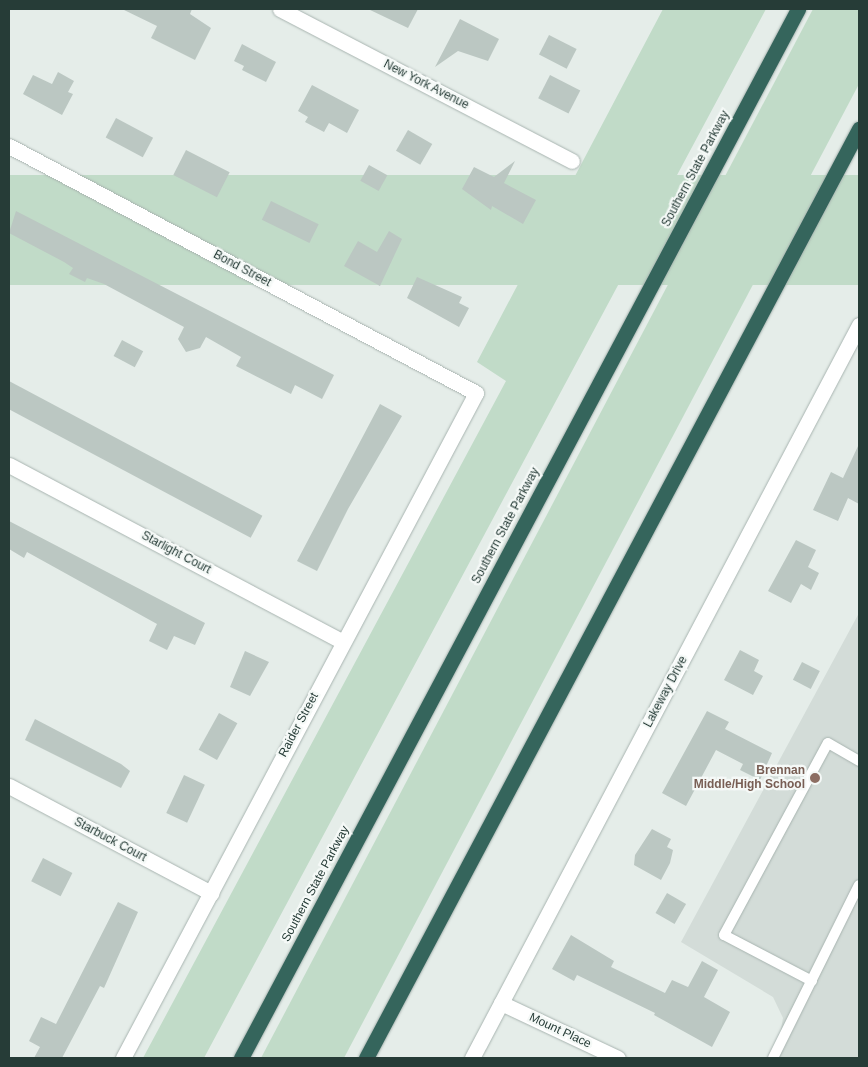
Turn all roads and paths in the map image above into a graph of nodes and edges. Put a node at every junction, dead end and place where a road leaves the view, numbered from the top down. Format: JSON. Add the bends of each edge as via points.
{"nodes":[{"id":1,"x":280,"y":9,"type":"edge"},
{"id":2,"x":798,"y":9,"type":"edge"},
{"id":3,"x":859,"y":129,"type":"edge"},
{"id":4,"x":9,"y":146,"type":"edge"},
{"id":5,"x":572,"y":161,"type":"dead end"},
{"id":6,"x":859,"y":325,"type":"edge"},
{"id":7,"x":476,"y":392,"type":"joint"},
{"id":8,"x":9,"y":465,"type":"edge"},
{"id":9,"x":343,"y":642,"type":"junction"},
{"id":10,"x":859,"y":761,"type":"edge"},
{"id":11,"x":9,"y":786,"type":"edge"},
{"id":12,"x":859,"y":885,"type":"edge"},
{"id":13,"x":211,"y":893,"type":"junction"},
{"id":14,"x":812,"y":981,"type":"junction"},
{"id":15,"x":501,"y":1003,"type":"junction"},
{"id":16,"x":123,"y":1058,"type":"edge"},
{"id":17,"x":241,"y":1058,"type":"edge"},
{"id":18,"x":366,"y":1058,"type":"edge"},
{"id":19,"x":472,"y":1058,"type":"edge"},
{"id":20,"x":618,"y":1058,"type":"edge"},
{"id":21,"x":773,"y":1058,"type":"edge"}],
"edges":[{"from":1,"to":5,"type":"street","name":"New York Avenue"},
{"from":2,"to":17,"type":"highway","name":"Southern State Parkway"},
{"from":3,"to":18,"type":"highway"},
{"from":4,"to":7,"type":"street","name":"Bond Street"},
{"from":6,"to":15,"type":"street","name":"Lakeway Drive"},
{"from":7,"to":9,"type":"street","name":"Raider Street"},
{"from":8,"to":9,"type":"street","name":"Starlight Court"},
{"from":9,"to":13,"type":"street","name":"Raider Street"},
{"from":10,"to":14,"type":"lane","via":[[828,743],[724,935]]},
{"from":11,"to":13,"type":"street","name":"Starbuck Court"},
{"from":12,"to":14,"type":"lane"},
{"from":13,"to":16,"type":"street","name":"Raider Street"},
{"from":14,"to":21,"type":"lane"},
{"from":15,"to":19,"type":"street","name":"Lakeway Drive"},
{"from":15,"to":20,"type":"street","name":"Mount Place"}]}
